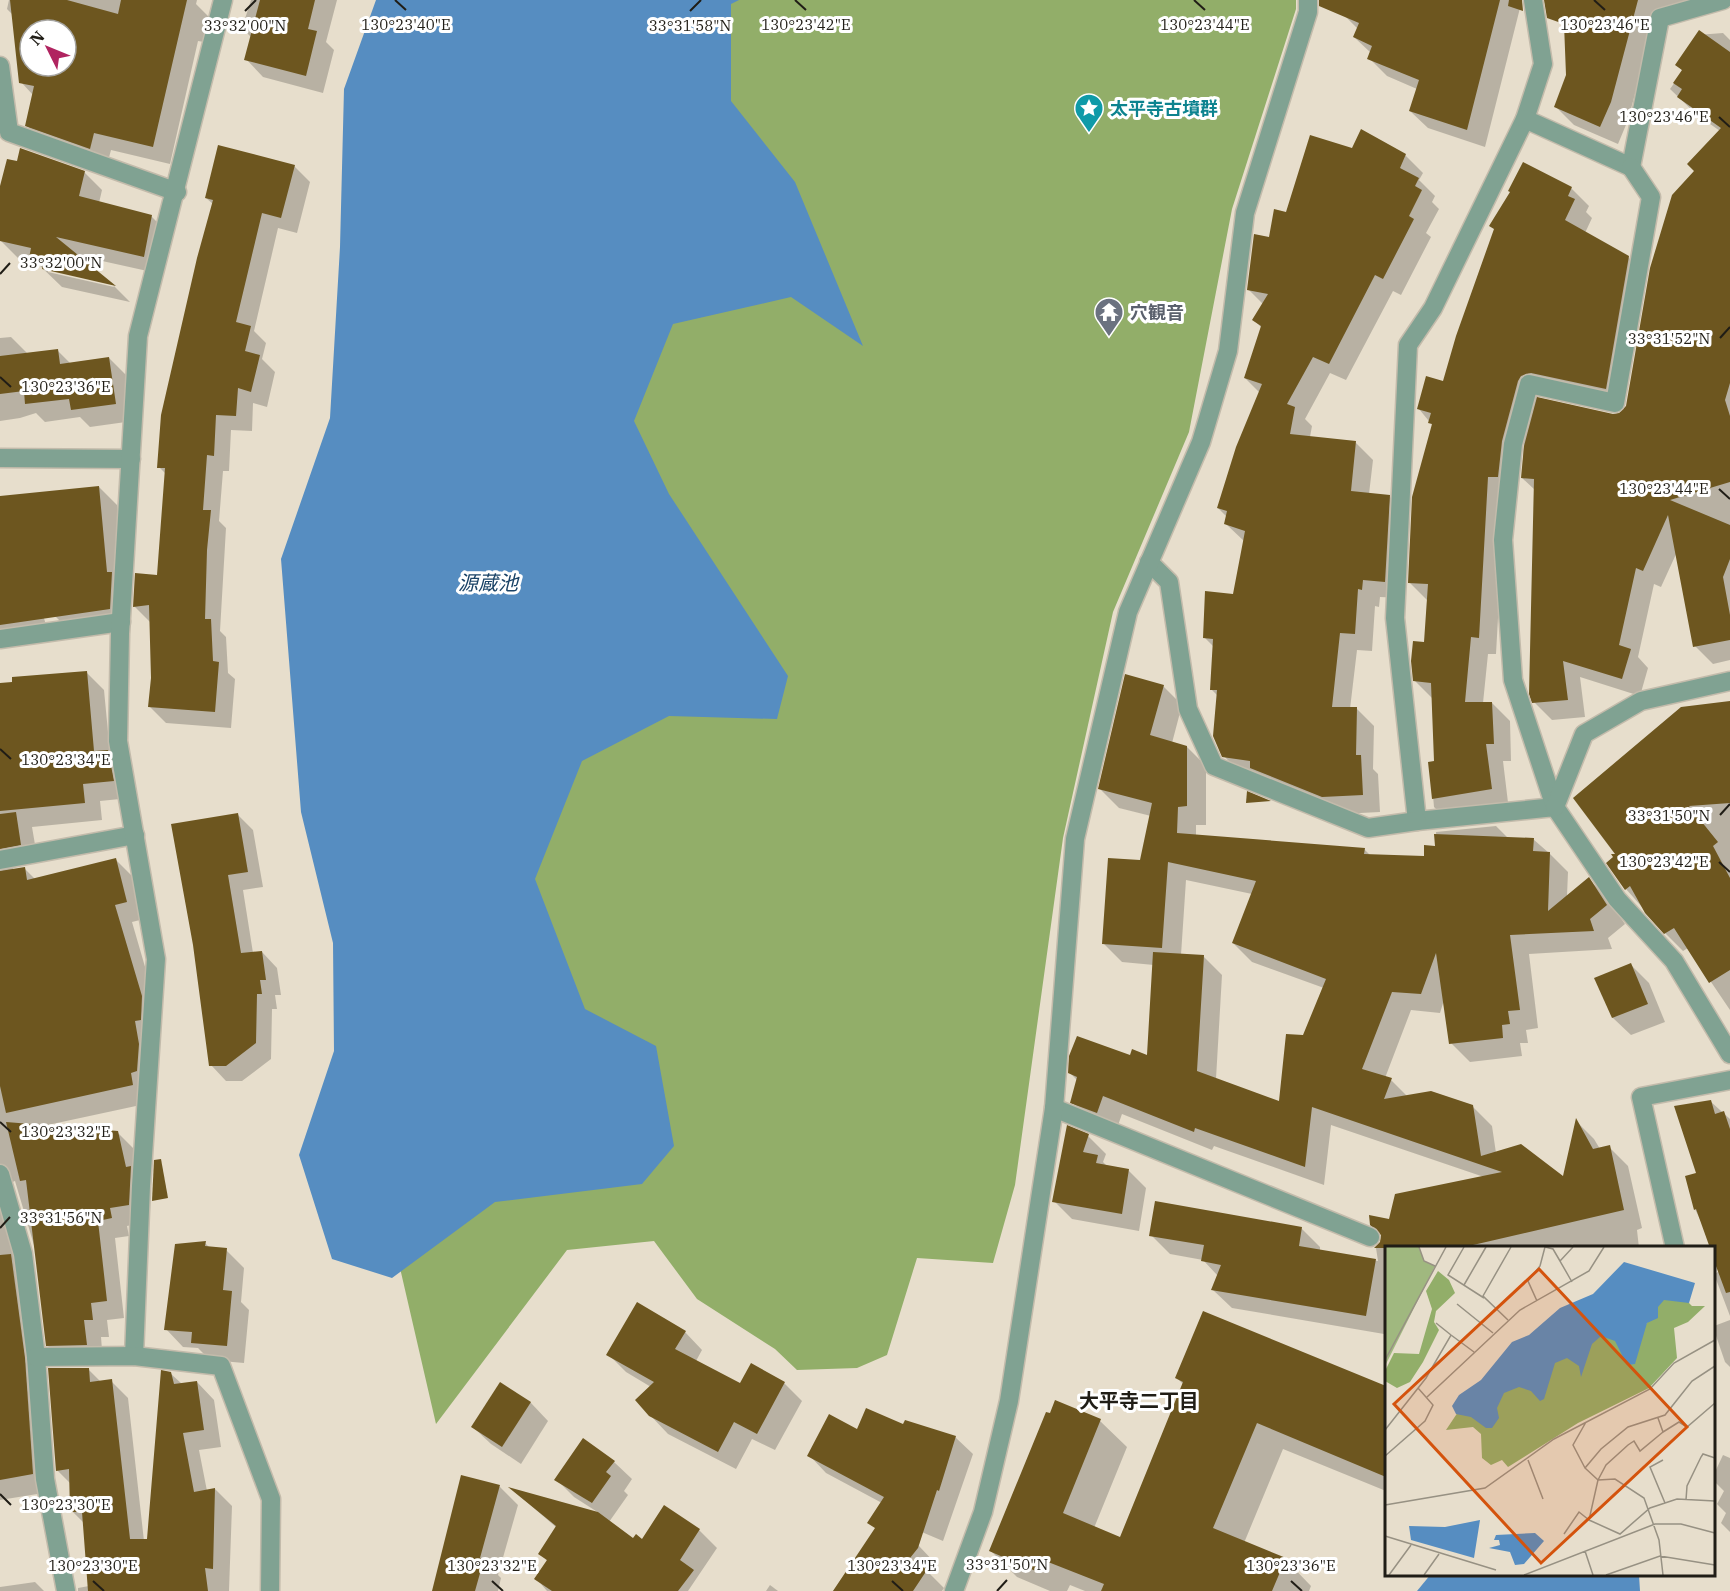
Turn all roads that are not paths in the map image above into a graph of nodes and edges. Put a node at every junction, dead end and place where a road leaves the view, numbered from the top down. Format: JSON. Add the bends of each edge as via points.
{"nodes":[{"id":1,"x":223,"y":0,"type":"edge"},
{"id":2,"x":1308,"y":0,"type":"edge"},
{"id":3,"x":1533,"y":0,"type":"edge"},
{"id":4,"x":1723,"y":0,"type":"edge"},
{"id":5,"x":0,"y":66,"type":"edge"},
{"id":6,"x":1525,"y":119,"type":"junction"},
{"id":7,"x":1631,"y":167,"type":"junction"},
{"id":8,"x":177,"y":192,"type":"junction"},
{"id":9,"x":0,"y":458,"type":"edge"},
{"id":10,"x":131,"y":459,"type":"junction"},
{"id":11,"x":1149,"y":562,"type":"junction"},
{"id":12,"x":121,"y":622,"type":"junction"},
{"id":13,"x":0,"y":639,"type":"edge"},
{"id":14,"x":1730,"y":681,"type":"edge"},
{"id":15,"x":1555,"y":807,"type":"junction"},
{"id":16,"x":1418,"y":821,"type":"junction"},
{"id":17,"x":135,"y":836,"type":"junction"},
{"id":18,"x":0,"y":860,"type":"edge"},
{"id":19,"x":1730,"y":1054,"type":"edge"},
{"id":20,"x":1730,"y":1080,"type":"edge"},
{"id":21,"x":1054,"y":1108,"type":"junction"},
{"id":22,"x":0,"y":1174,"type":"edge"},
{"id":23,"x":1370,"y":1237,"type":"dead end"},
{"id":24,"x":1675,"y":1246,"type":"edge"},
{"id":25,"x":134,"y":1356,"type":"junction"},
{"id":26,"x":36,"y":1357,"type":"junction"},
{"id":27,"x":66,"y":1591,"type":"edge"},
{"id":28,"x":270,"y":1591,"type":"edge"},
{"id":29,"x":954,"y":1591,"type":"edge"}],
"edges":[{"from":1,"to":8,"type":"street"},
{"from":2,"to":11,"type":"street","via":[[1308,12],[1245,213],[1228,351],[1201,442]]},
{"from":3,"to":6,"type":"street","via":[[1543,64]]},
{"from":4,"to":7,"type":"street","via":[[1660,18]]},
{"from":5,"to":8,"type":"street","via":[[9,132]]},
{"from":6,"to":7,"type":"street"},
{"from":6,"to":16,"type":"street","via":[[1433,308],[1408,345],[1395,618]]},
{"from":7,"to":15,"type":"street","via":[[1651,197],[1616,403],[1529,384],[1513,444],[1503,540],[1513,680]]},
{"from":8,"to":10,"type":"street","via":[[138,336]]},
{"from":9,"to":10,"type":"street"},
{"from":10,"to":12,"type":"street"},
{"from":11,"to":16,"type":"street","via":[[1169,582],[1188,709],[1214,766],[1368,828]]},
{"from":11,"to":21,"type":"street","via":[[1128,612],[1075,839]]},
{"from":12,"to":13,"type":"street"},
{"from":12,"to":17,"type":"street","via":[[118,741]]},
{"from":14,"to":15,"type":"street","via":[[1641,701],[1584,734]]},
{"from":15,"to":16,"type":"street"},
{"from":15,"to":19,"type":"street","via":[[1617,899],[1674,961]]},
{"from":17,"to":18,"type":"street"},
{"from":17,"to":25,"type":"street","via":[[156,959]]},
{"from":20,"to":24,"type":"street","via":[[1641,1097]]},
{"from":21,"to":23,"type":"street"},
{"from":21,"to":29,"type":"street","via":[[1009,1401],[983,1512]]},
{"from":22,"to":26,"type":"street","via":[[23,1254]]},
{"from":25,"to":26,"type":"street"},
{"from":25,"to":28,"type":"street","via":[[220,1366],[271,1499]]},
{"from":26,"to":27,"type":"street","via":[[45,1479]]}]}
